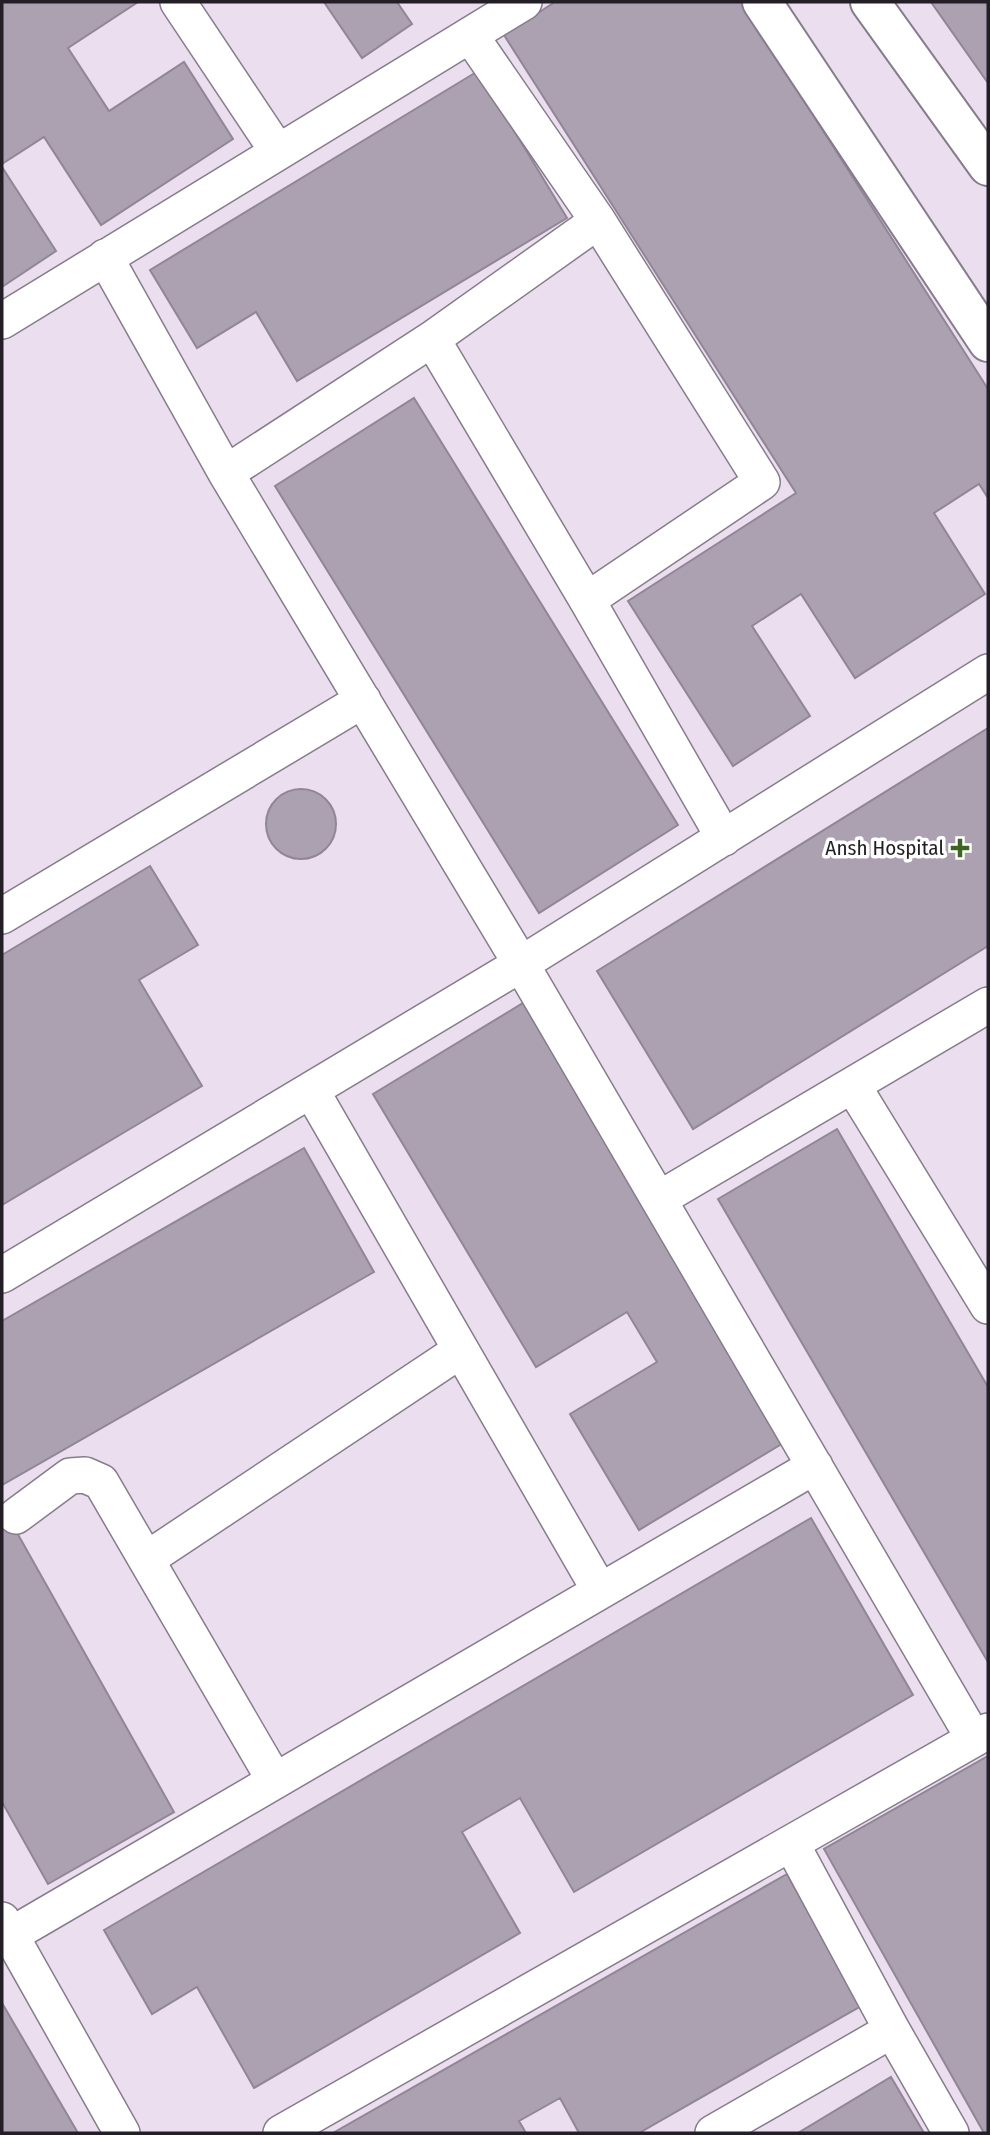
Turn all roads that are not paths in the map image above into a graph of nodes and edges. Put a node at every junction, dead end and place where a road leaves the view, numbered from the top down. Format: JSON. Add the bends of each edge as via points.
{"nodes":[{"id":1,"x":178,"y":2,"type":"edge"},
{"id":2,"x":524,"y":2,"type":"edge"},
{"id":3,"x":762,"y":2,"type":"edge"},
{"id":4,"x":870,"y":2,"type":"edge"},
{"id":5,"x":470,"y":35,"type":"junction"},
{"id":6,"x":278,"y":152,"type":"junction"},
{"id":7,"x":988,"y":166,"type":"edge"},
{"id":8,"x":598,"y":221,"type":"junction"},
{"id":9,"x":105,"y":257,"type":"junction"},
{"id":10,"x":2,"y":321,"type":"edge"},
{"id":11,"x":432,"y":339,"type":"junction"},
{"id":12,"x":988,"y":342,"type":"edge"},
{"id":13,"x":226,"y":473,"type":"junction"},
{"id":14,"x":587,"y":600,"type":"junction"},
{"id":15,"x":988,"y":672,"type":"edge"},
{"id":16,"x":363,"y":700,"type":"junction"},
{"id":17,"x":724,"y":838,"type":"junction"},
{"id":18,"x":2,"y":916,"type":"edge"},
{"id":19,"x":521,"y":964,"type":"junction"},
{"id":20,"x":988,"y":1004,"type":"edge"},
{"id":21,"x":853,"y":1086,"type":"junction"},
{"id":22,"x":311,"y":1090,"type":"junction"},
{"id":23,"x":659,"y":1199,"type":"junction"},
{"id":24,"x":2,"y":1275,"type":"edge"},
{"id":25,"x":988,"y":1306,"type":"edge"},
{"id":26,"x":461,"y":1350,"type":"junction"},
{"id":27,"x":815,"y":1466,"type":"junction"},
{"id":28,"x":16,"y":1516,"type":"dead end"},
{"id":29,"x":147,"y":1559,"type":"junction"},
{"id":30,"x":600,"y":1591,"type":"junction"},
{"id":31,"x":981,"y":1735,"type":"edge"},
{"id":32,"x":275,"y":1781,"type":"junction"},
{"id":33,"x":791,"y":1843,"type":"junction"},
{"id":34,"x":6,"y":1927,"type":"edge"},
{"id":35,"x":892,"y":2030,"type":"junction"},
{"id":36,"x":122,"y":2133,"type":"edge"},
{"id":37,"x":281,"y":2133,"type":"edge"},
{"id":38,"x":713,"y":2133,"type":"edge"},
{"id":39,"x":951,"y":2133,"type":"edge"}],
"edges":[{"from":1,"to":6,"type":"street"},
{"from":2,"to":5,"type":"street"},
{"from":3,"to":12,"type":"street"},
{"from":4,"to":7,"type":"street"},
{"from":5,"to":6,"type":"street"},
{"from":5,"to":8,"type":"street"},
{"from":6,"to":9,"type":"street"},
{"from":8,"to":11,"type":"street"},
{"from":8,"to":14,"type":"street","via":[[762,482]]},
{"from":9,"to":10,"type":"street"},
{"from":9,"to":13,"type":"street"},
{"from":11,"to":13,"type":"street"},
{"from":11,"to":14,"type":"street"},
{"from":13,"to":16,"type":"street"},
{"from":14,"to":17,"type":"street"},
{"from":15,"to":17,"type":"street"},
{"from":16,"to":18,"type":"street"},
{"from":16,"to":19,"type":"street"},
{"from":17,"to":19,"type":"street"},
{"from":19,"to":22,"type":"street"},
{"from":19,"to":23,"type":"street"},
{"from":20,"to":21,"type":"street"},
{"from":21,"to":23,"type":"street"},
{"from":21,"to":25,"type":"street"},
{"from":22,"to":24,"type":"street"},
{"from":22,"to":26,"type":"street"},
{"from":23,"to":27,"type":"street"},
{"from":26,"to":29,"type":"street"},
{"from":26,"to":30,"type":"street"},
{"from":27,"to":30,"type":"street"},
{"from":27,"to":31,"type":"street"},
{"from":28,"to":29,"type":"street","via":[[70,1476],[85,1475],[101,1482]]},
{"from":29,"to":32,"type":"street"},
{"from":30,"to":32,"type":"street"},
{"from":31,"to":33,"type":"street"},
{"from":32,"to":34,"type":"street"},
{"from":33,"to":35,"type":"street"},
{"from":33,"to":37,"type":"street"},
{"from":34,"to":36,"type":"street"},
{"from":35,"to":38,"type":"street"},
{"from":35,"to":39,"type":"street"}]}
